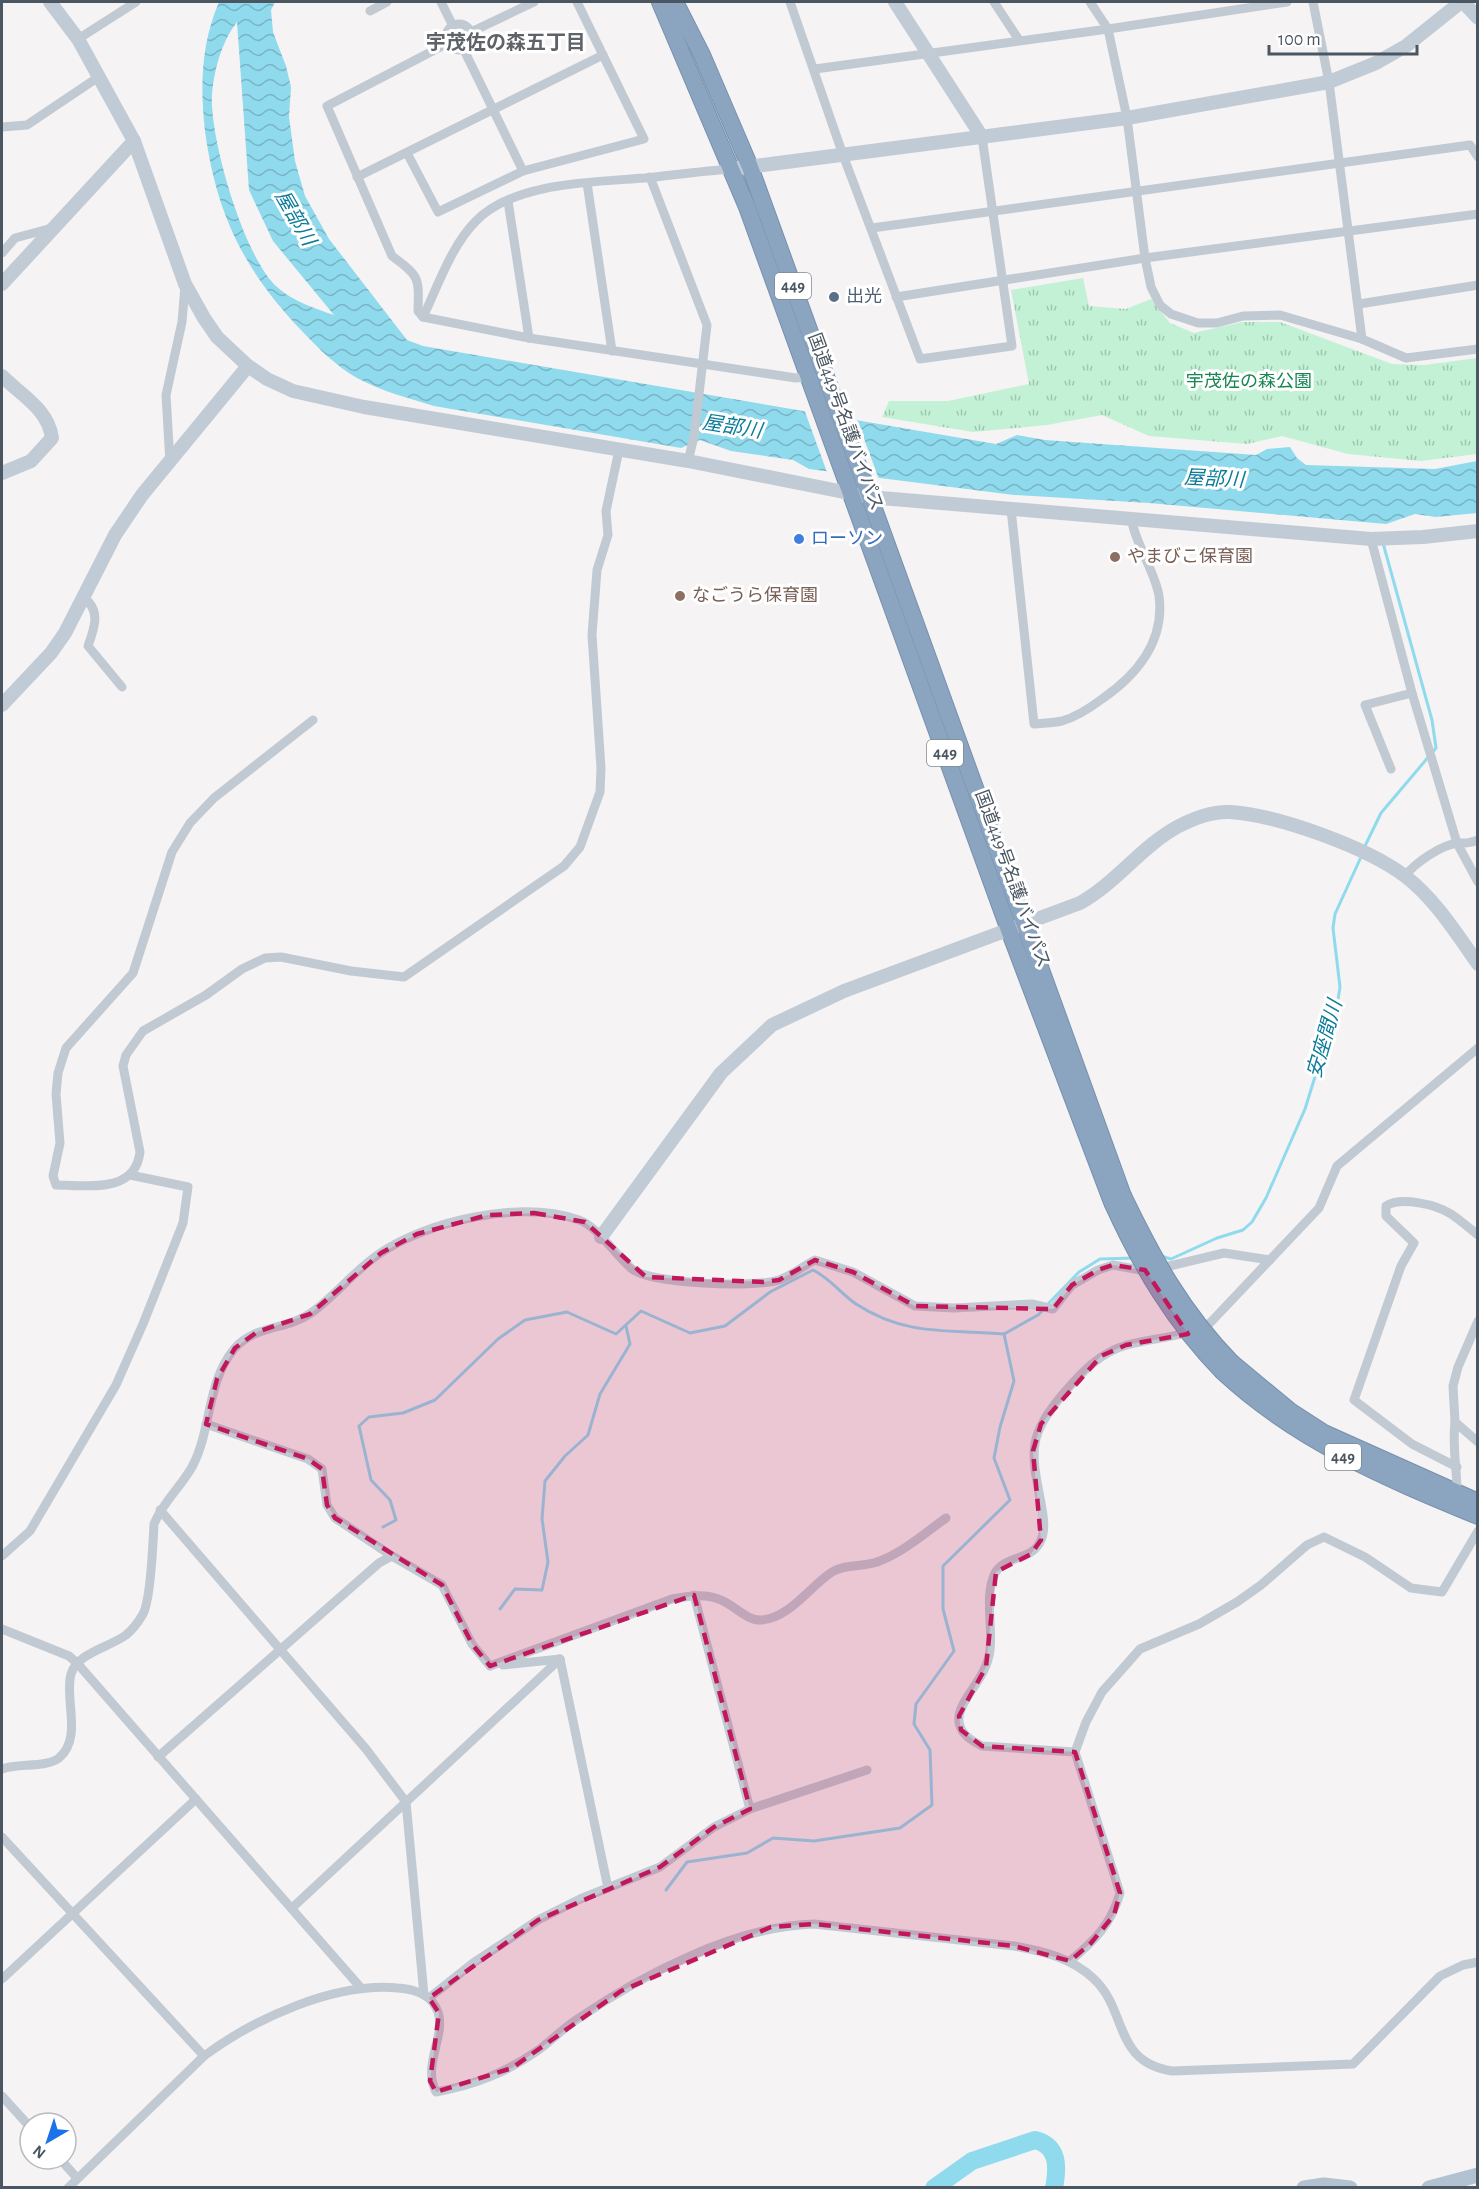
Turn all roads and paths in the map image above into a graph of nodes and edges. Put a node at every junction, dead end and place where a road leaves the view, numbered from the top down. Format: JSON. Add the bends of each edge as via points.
{"nodes":[{"id":1,"x":50,"y":2,"type":"edge"},
{"id":2,"x":136,"y":2,"type":"edge"},
{"id":3,"x":387,"y":2,"type":"edge"},
{"id":4,"x":441,"y":2,"type":"edge"},
{"id":5,"x":534,"y":2,"type":"edge"},
{"id":6,"x":577,"y":2,"type":"edge"},
{"id":7,"x":660,"y":2,"type":"edge"},
{"id":8,"x":675,"y":2,"type":"edge"},
{"id":9,"x":790,"y":2,"type":"edge"},
{"id":10,"x":895,"y":2,"type":"edge"},
{"id":11,"x":994,"y":2,"type":"edge"},
{"id":12,"x":1090,"y":2,"type":"edge"},
{"id":13,"x":1287,"y":2,"type":"edge"},
{"id":14,"x":1313,"y":2,"type":"edge"},
{"id":15,"x":1462,"y":2,"type":"edge"},
{"id":16,"x":370,"y":11,"type":"dead end"},
{"id":17,"x":1478,"y":18,"type":"edge"},
{"id":18,"x":452,"y":24,"type":"junction"},
{"id":19,"x":1108,"y":29,"type":"junction"},
{"id":20,"x":471,"y":32,"type":"junction"},
{"id":21,"x":78,"y":39,"type":"junction"},
{"id":22,"x":1018,"y":40,"type":"junction"},
{"id":23,"x":448,"y":43,"type":"junction"},
{"id":24,"x":464,"y":50,"type":"junction"},
{"id":25,"x":929,"y":52,"type":"junction"},
{"id":26,"x":603,"y":55,"type":"junction"},
{"id":27,"x":815,"y":69,"type":"junction"},
{"id":28,"x":100,"y":76,"type":"junction"},
{"id":29,"x":1329,"y":82,"type":"junction"},
{"id":30,"x":493,"y":110,"type":"junction"},
{"id":31,"x":1127,"y":118,"type":"junction"},
{"id":32,"x":2,"y":127,"type":"edge"},
{"id":33,"x":982,"y":137,"type":"junction"},
{"id":34,"x":134,"y":141,"type":"junction"},
{"id":35,"x":407,"y":153,"type":"junction"},
{"id":36,"x":843,"y":155,"type":"junction"},
{"id":37,"x":1478,"y":157,"type":"edge"},
{"id":38,"x":1339,"y":164,"type":"junction"},
{"id":39,"x":750,"y":167,"type":"junction"},
{"id":40,"x":732,"y":169,"type":"junction"},
{"id":41,"x":523,"y":171,"type":"junction"},
{"id":42,"x":357,"y":177,"type":"junction"},
{"id":43,"x":650,"y":177,"type":"junction"},
{"id":44,"x":587,"y":183,"type":"junction"},
{"id":45,"x":1137,"y":193,"type":"junction"},
{"id":46,"x":508,"y":201,"type":"junction"},
{"id":47,"x":992,"y":210,"type":"junction"},
{"id":48,"x":1478,"y":214,"type":"edge"},
{"id":49,"x":52,"y":228,"type":"junction"},
{"id":50,"x":872,"y":228,"type":"junction"},
{"id":51,"x":1350,"y":232,"type":"junction"},
{"id":52,"x":2,"y":254,"type":"edge"},
{"id":53,"x":1145,"y":258,"type":"junction"},
{"id":54,"x":1004,"y":280,"type":"junction"},
{"id":55,"x":2,"y":284,"type":"edge"},
{"id":56,"x":186,"y":284,"type":"junction"},
{"id":57,"x":1478,"y":285,"type":"edge"},
{"id":58,"x":896,"y":297,"type":"junction"},
{"id":59,"x":1359,"y":304,"type":"junction"},
{"id":60,"x":423,"y":317,"type":"junction"},
{"id":61,"x":529,"y":338,"type":"junction"},
{"id":62,"x":1362,"y":339,"type":"junction"},
{"id":63,"x":1478,"y":349,"type":"edge"},
{"id":64,"x":612,"y":351,"type":"junction"},
{"id":65,"x":704,"y":364,"type":"junction"},
{"id":66,"x":248,"y":366,"type":"junction"},
{"id":67,"x":2,"y":376,"type":"edge"},
{"id":68,"x":808,"y":377,"type":"junction"},
{"id":69,"x":619,"y":450,"type":"junction"},
{"id":70,"x":688,"y":461,"type":"junction"},
{"id":71,"x":170,"y":463,"type":"junction"},
{"id":72,"x":2,"y":473,"type":"edge"},
{"id":73,"x":847,"y":487,"type":"junction"},
{"id":74,"x":867,"y":490,"type":"junction"},
{"id":75,"x":1011,"y":509,"type":"junction"},
{"id":76,"x":1132,"y":518,"type":"junction"},
{"id":77,"x":1478,"y":531,"type":"edge"},
{"id":78,"x":1371,"y":538,"type":"junction"},
{"id":79,"x":83,"y":597,"type":"junction"},
{"id":80,"x":122,"y":687,"type":"dead end"},
{"id":81,"x":1412,"y":693,"type":"junction"},
{"id":82,"x":2,"y":705,"type":"edge"},
{"id":83,"x":313,"y":720,"type":"dead end"},
{"id":84,"x":1391,"y":770,"type":"dead end"},
{"id":85,"x":1478,"y":840,"type":"edge"},
{"id":86,"x":1457,"y":843,"type":"junction"},
{"id":87,"x":1405,"y":876,"type":"junction"},
{"id":88,"x":1478,"y":882,"type":"edge"},
{"id":89,"x":1017,"y":927,"type":"junction"},
{"id":90,"x":1478,"y":964,"type":"edge"},
{"id":91,"x":1478,"y":1048,"type":"edge"},
{"id":92,"x":130,"y":1176,"type":"junction"},
{"id":93,"x":1478,"y":1235,"type":"edge"},
{"id":94,"x":601,"y":1237,"type":"junction"},
{"id":95,"x":1270,"y":1260,"type":"junction"},
{"id":96,"x":1478,"y":1321,"type":"edge"},
{"id":97,"x":1228,"y":1367,"type":"junction"},
{"id":98,"x":1455,"y":1422,"type":"junction"},
{"id":99,"x":206,"y":1424,"type":"junction"},
{"id":100,"x":1478,"y":1443,"type":"edge"},
{"id":101,"x":1456,"y":1467,"type":"junction"},
{"id":102,"x":1456,"y":1493,"type":"junction"},
{"id":103,"x":1478,"y":1502,"type":"edge"},
{"id":104,"x":159,"y":1510,"type":"junction"},
{"id":105,"x":1478,"y":1516,"type":"edge"},
{"id":106,"x":945,"y":1518,"type":"dead end"},
{"id":107,"x":1476,"y":1535,"type":"edge"},
{"id":108,"x":2,"y":1556,"type":"edge"},
{"id":109,"x":392,"y":1556,"type":"junction"},
{"id":110,"x":694,"y":1595,"type":"junction"},
{"id":111,"x":2,"y":1629,"type":"edge"},
{"id":112,"x":279,"y":1651,"type":"junction"},
{"id":113,"x":560,"y":1659,"type":"junction"},
{"id":114,"x":77,"y":1663,"type":"junction"},
{"id":115,"x":490,"y":1666,"type":"junction"},
{"id":116,"x":1075,"y":1752,"type":"junction"},
{"id":117,"x":158,"y":1757,"type":"junction"},
{"id":118,"x":2,"y":1769,"type":"edge"},
{"id":119,"x":867,"y":1770,"type":"dead end"},
{"id":120,"x":196,"y":1799,"type":"junction"},
{"id":121,"x":406,"y":1802,"type":"junction"},
{"id":122,"x":750,"y":1809,"type":"junction"},
{"id":123,"x":2,"y":1837,"type":"edge"},
{"id":124,"x":608,"y":1888,"type":"junction"},
{"id":125,"x":292,"y":1908,"type":"junction"},
{"id":126,"x":72,"y":1914,"type":"junction"},
{"id":127,"x":1070,"y":1961,"type":"junction"},
{"id":128,"x":1478,"y":1962,"type":"edge"},
{"id":129,"x":2,"y":1979,"type":"edge"},
{"id":130,"x":361,"y":1988,"type":"junction"},
{"id":131,"x":426,"y":1997,"type":"junction"},
{"id":132,"x":204,"y":2056,"type":"junction"},
{"id":133,"x":2,"y":2096,"type":"edge"},
{"id":134,"x":18,"y":2114,"type":"edge"},
{"id":135,"x":71,"y":2171,"type":"edge"},
{"id":136,"x":1478,"y":2175,"type":"edge"},
{"id":137,"x":77,"y":2178,"type":"junction"},
{"id":138,"x":68,"y":2187,"type":"edge"},
{"id":139,"x":1304,"y":2187,"type":"edge"},
{"id":140,"x":1350,"y":2187,"type":"edge"},
{"id":141,"x":1429,"y":2187,"type":"edge"}],
"edges":[{"from":1,"to":21,"type":"street"},
{"from":2,"to":21,"type":"street"},
{"from":3,"to":16,"type":"street"},
{"from":4,"to":18,"type":"street"},
{"from":5,"to":20,"type":"street"},
{"from":6,"to":26,"type":"street"},
{"from":7,"to":40,"type":"highway","name":"国道449号名護バイパス","number":"449"},
{"from":8,"to":39,"type":"highway","name":"国道449号名護バイパス","number":"449"},
{"from":9,"to":27,"type":"street"},
{"from":10,"to":25,"type":"street"},
{"from":11,"to":22,"type":"street"},
{"from":12,"to":19,"type":"street"},
{"from":13,"to":19,"type":"street"},
{"from":14,"to":29,"type":"street"},
{"from":15,"to":17,"type":"street"},
{"from":15,"to":29,"type":"street","via":[[1406,46]]},
{"from":18,"to":20,"type":"street","via":[[462,24]]},
{"from":18,"to":23,"type":"street","via":[[446,33]]},
{"from":19,"to":22,"type":"street"},
{"from":19,"to":31,"type":"street"},
{"from":20,"to":24,"type":"street","via":[[471,42]]},
{"from":21,"to":28,"type":"street"},
{"from":22,"to":25,"type":"street"},
{"from":23,"to":24,"type":"street","via":[[456,50]]},
{"from":23,"to":42,"type":"street","via":[[327,106]]},
{"from":24,"to":30,"type":"street"},
{"from":25,"to":27,"type":"street"},
{"from":25,"to":33,"type":"street"},
{"from":26,"to":30,"type":"street"},
{"from":26,"to":41,"type":"street","via":[[644,139]]},
{"from":27,"to":36,"type":"street"},
{"from":28,"to":32,"type":"street","via":[[27,126]]},
{"from":28,"to":34,"type":"street"},
{"from":29,"to":31,"type":"street"},
{"from":29,"to":38,"type":"street"},
{"from":30,"to":35,"type":"street"},
{"from":30,"to":41,"type":"street"},
{"from":31,"to":33,"type":"street"},
{"from":31,"to":45,"type":"street"},
{"from":33,"to":36,"type":"street"},
{"from":33,"to":47,"type":"street"},
{"from":34,"to":49,"type":"street"},
{"from":34,"to":56,"type":"street"},
{"from":35,"to":41,"type":"street","via":[[438,212]]},
{"from":35,"to":42,"type":"street"},
{"from":36,"to":39,"type":"street"},
{"from":36,"to":50,"type":"street"},
{"from":37,"to":38,"type":"street","via":[[1470,145]]},
{"from":38,"to":45,"type":"street"},
{"from":38,"to":51,"type":"street"},
{"from":39,"to":40,"type":"street"},
{"from":39,"to":74,"type":"highway","name":"国道449号名護バイパス","number":"449"},
{"from":40,"to":43,"type":"street"},
{"from":40,"to":68,"type":"highway","name":"国道449号名護バイパス","number":"449"},
{"from":42,"to":60,"type":"street","via":[[392,256],[419,281],[418,311]]},
{"from":43,"to":44,"type":"street"},
{"from":43,"to":65,"type":"street","via":[[707,325]]},
{"from":44,"to":46,"type":"street","via":[[529,192]]},
{"from":44,"to":64,"type":"street"},
{"from":45,"to":47,"type":"street"},
{"from":45,"to":53,"type":"street"},
{"from":46,"to":60,"type":"street","via":[[488,210],[459,243]]},
{"from":46,"to":61,"type":"street"},
{"from":47,"to":50,"type":"street"},
{"from":47,"to":54,"type":"street"},
{"from":48,"to":51,"type":"street"},
{"from":49,"to":52,"type":"street","via":[[15,238]]},
{"from":49,"to":55,"type":"street"},
{"from":50,"to":58,"type":"street"},
{"from":51,"to":53,"type":"street"},
{"from":51,"to":59,"type":"street"},
{"from":53,"to":54,"type":"street"},
{"from":53,"to":62,"type":"street","via":[[1151,287],[1160,305],[1184,319],[1198,323],[1280,315]]},
{"from":54,"to":58,"type":"street"},
{"from":54,"to":58,"type":"street","via":[[1012,346],[920,359]]},
{"from":56,"to":66,"type":"street","via":[[217,337]]},
{"from":56,"to":71,"type":"street","via":[[166,395]]},
{"from":57,"to":59,"type":"street"},
{"from":59,"to":62,"type":"street"},
{"from":60,"to":61,"type":"street"},
{"from":61,"to":64,"type":"street"},
{"from":62,"to":63,"type":"street","via":[[1406,358]]},
{"from":64,"to":65,"type":"street"},
{"from":65,"to":68,"type":"street"},
{"from":65,"to":70,"type":"street"},
{"from":66,"to":69,"type":"street","via":[[293,391],[326,400]]},
{"from":66,"to":71,"type":"street"},
{"from":67,"to":72,"type":"street","via":[[44,415],[50,423],[52,438],[31,461]]},
{"from":68,"to":73,"type":"highway","name":"国道449号名護バイパス","number":"449"},
{"from":69,"to":70,"type":"street"},
{"from":69,"to":92,"type":"street","via":[[606,511],[608,536],[597,570],[592,635],[600,792],[580,847],[564,866],[404,977],[281,957],[265,958],[155,1022],[143,1031],[123,1066],[140,1152],[138,1166]]},
{"from":70,"to":73,"type":"street"},
{"from":71,"to":79,"type":"street","via":[[127,516]]},
{"from":73,"to":74,"type":"street"},
{"from":73,"to":89,"type":"highway","name":"国道449号名護バイパス","number":"449"},
{"from":74,"to":75,"type":"street"},
{"from":74,"to":89,"type":"highway","name":"国道449号名護バイパス","number":"449"},
{"from":75,"to":76,"type":"street"},
{"from":75,"to":76,"type":"street","via":[[1034,724],[1063,721],[1088,710],[1132,676],[1155,641],[1160,620],[1159,594],[1131,526]]},
{"from":76,"to":78,"type":"street"},
{"from":77,"to":78,"type":"street"},
{"from":78,"to":81,"type":"street"},
{"from":79,"to":80,"type":"street","via":[[93,604],[96,615],[88,646]]},
{"from":79,"to":82,"type":"street","via":[[51,653]]},
{"from":81,"to":84,"type":"street","via":[[1365,705]]},
{"from":81,"to":86,"type":"street"},
{"from":83,"to":92,"type":"street","via":[[214,798],[190,823],[172,852],[133,973],[66,1048],[56,1094],[60,1143],[53,1176],[56,1185],[102,1185]]},
{"from":85,"to":86,"type":"street"},
{"from":86,"to":87,"type":"street","via":[[1418,862]]},
{"from":86,"to":88,"type":"street"},
{"from":87,"to":89,"type":"street","via":[[1362,851],[1286,824],[1249,814],[1210,814],[1177,828],[1089,898]]},
{"from":87,"to":90,"type":"street","via":[[1427,896]]},
{"from":89,"to":94,"type":"street","via":[[843,991],[772,1025],[721,1073]]},
{"from":89,"to":97,"type":"highway","name":"国道449号名護バイパス","number":"449","bridge":true,"via":[[1089,1108],[1118,1199],[1171,1288]]},
{"from":91,"to":95,"type":"street","via":[[1337,1166],[1319,1208]]},
{"from":92,"to":108,"type":"street","via":[[188,1187],[183,1223],[116,1385],[30,1531]]},
{"from":93,"to":101,"type":"street","via":[[1449,1213],[1433,1207],[1407,1203],[1386,1206],[1386,1216],[1414,1243],[1401,1266],[1354,1400],[1412,1444]]},
{"from":94,"to":95,"type":"street","via":[[633,1270],[669,1281],[779,1280],[815,1260],[853,1272],[915,1306],[954,1308],[1032,1304],[1053,1309],[1072,1285],[1113,1265],[1154,1270],[1224,1253]]},
{"from":94,"to":99,"type":"street","via":[[578,1219],[534,1213],[488,1215],[417,1234],[372,1259],[310,1314],[257,1332],[235,1348],[217,1379]]},
{"from":95,"to":116,"type":"street","via":[[1210,1323],[1191,1334],[1126,1345],[1090,1365],[1041,1424],[1035,1437],[1034,1470],[1044,1526],[1041,1540],[1031,1554],[1005,1563],[996,1572],[991,1586],[990,1651],[986,1667],[959,1716],[961,1730],[982,1746]]},
{"from":96,"to":98,"type":"street","via":[[1453,1386]]},
{"from":97,"to":102,"type":"highway","name":"国道449号名護バイパス","number":"449","via":[[1324,1433]]},
{"from":97,"to":105,"type":"highway","name":"国道449号名護バイパス","number":"449","via":[[1267,1410],[1336,1454]]},
{"from":98,"to":100,"type":"street"},
{"from":98,"to":101,"type":"street","via":[[1452,1447]]},
{"from":99,"to":104,"type":"street","via":[[191,1468]]},
{"from":99,"to":109,"type":"street","via":[[308,1459],[322,1469],[327,1505],[335,1518]]},
{"from":101,"to":102,"type":"street"},
{"from":102,"to":103,"type":"highway","name":"国道449号名護バイパス","number":"449"},
{"from":104,"to":112,"type":"street"},
{"from":104,"to":114,"type":"street","via":[[154,1524],[145,1612],[127,1634]]},
{"from":106,"to":110,"type":"street","via":[[901,1551],[876,1563],[834,1570],[804,1597],[763,1620],[753,1619],[718,1598]]},
{"from":107,"to":116,"type":"street","via":[[1442,1592],[1411,1588],[1334,1540],[1324,1537],[1307,1545],[1237,1602],[1140,1649],[1102,1692]]},
{"from":109,"to":112,"type":"street","via":[[379,1563]]},
{"from":109,"to":115,"type":"street","via":[[442,1585],[472,1644]]},
{"from":110,"to":115,"type":"street","via":[[672,1599]]},
{"from":110,"to":122,"type":"street"},
{"from":111,"to":114,"type":"street","via":[[69,1656]]},
{"from":112,"to":117,"type":"street"},
{"from":112,"to":121,"type":"street","via":[[366,1749]]},
{"from":113,"to":115,"type":"street"},
{"from":113,"to":121,"type":"street"},
{"from":113,"to":124,"type":"street"},
{"from":114,"to":117,"type":"street"},
{"from":114,"to":118,"type":"street","via":[[71,1674],[67,1748],[51,1761]]},
{"from":116,"to":127,"type":"street","via":[[1120,1893],[1114,1915]]},
{"from":117,"to":120,"type":"street"},
{"from":119,"to":122,"type":"street"},
{"from":120,"to":125,"type":"street"},
{"from":120,"to":126,"type":"street"},
{"from":121,"to":125,"type":"street"},
{"from":121,"to":131,"type":"street"},
{"from":122,"to":124,"type":"street","via":[[714,1827],[660,1868]]},
{"from":123,"to":126,"type":"street"},
{"from":124,"to":131,"type":"street","via":[[538,1920]]},
{"from":125,"to":130,"type":"street"},
{"from":126,"to":129,"type":"street"},
{"from":126,"to":132,"type":"street"},
{"from":127,"to":128,"type":"street","via":[[1100,1987],[1134,2052],[1148,2065],[1172,2071],[1353,2064],[1440,1976]]},
{"from":127,"to":131,"type":"street","via":[[1014,1946],[814,1924],[771,1928],[738,1938],[621,1991],[573,2021],[512,2068],[488,2080],[436,2092],[430,2081],[438,2013]]},
{"from":130,"to":131,"type":"street","via":[[411,1989]]},
{"from":130,"to":132,"type":"street","via":[[316,1998],[228,2038]]},
{"from":132,"to":137,"type":"street"},
{"from":133,"to":134,"type":"street"},
{"from":135,"to":137,"type":"street"},
{"from":136,"to":141,"type":"main road"},
{"from":137,"to":138,"type":"street"},
{"from":139,"to":140,"type":"main road"}]}
